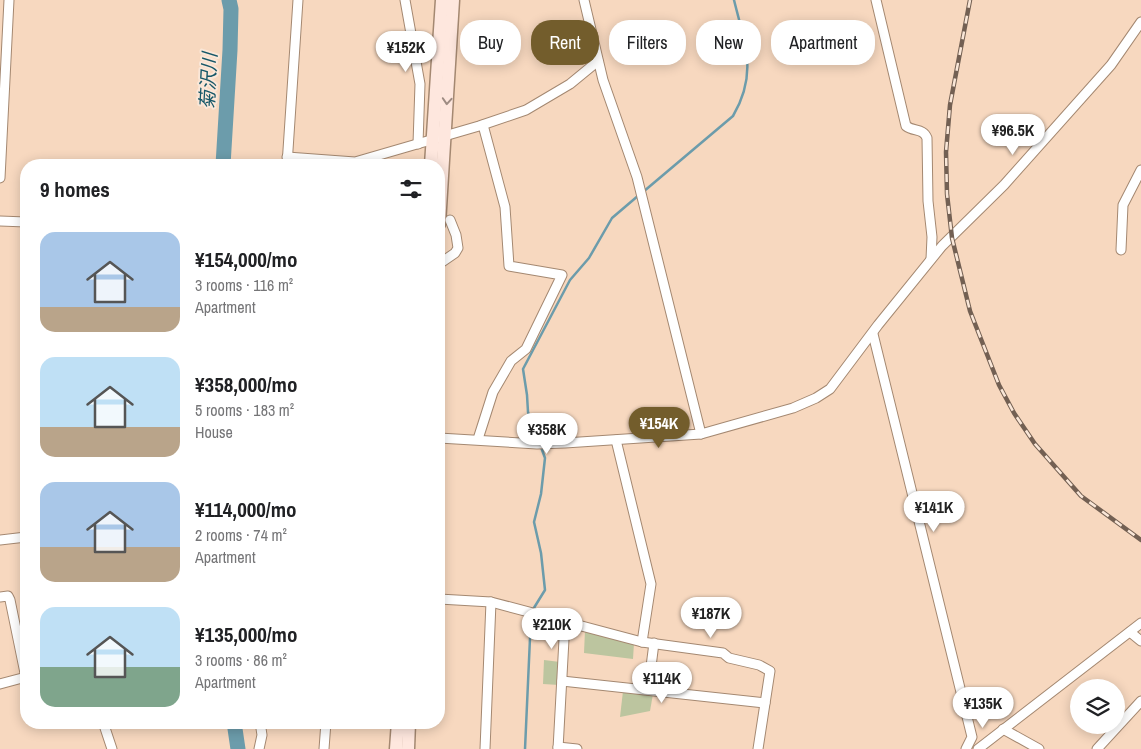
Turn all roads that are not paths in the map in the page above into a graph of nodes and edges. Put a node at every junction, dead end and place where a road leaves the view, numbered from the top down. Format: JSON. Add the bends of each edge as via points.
{"nodes":[{"id":1,"x":9,"y":0,"type":"edge"},
{"id":2,"x":298,"y":0,"type":"edge"},
{"id":3,"x":405,"y":0,"type":"edge"},
{"id":4,"x":442,"y":0,"type":"edge"},
{"id":5,"x":453,"y":0,"type":"edge"},
{"id":6,"x":584,"y":0,"type":"edge"},
{"id":7,"x":876,"y":0,"type":"edge"},
{"id":8,"x":589,"y":20,"type":"edge"},
{"id":9,"x":1141,"y":22,"type":"edge"},
{"id":10,"x":599,"y":64,"type":"edge"},
{"id":11,"x":593,"y":65,"type":"edge"},
{"id":12,"x":483,"y":125,"type":"junction"},
{"id":13,"x":439,"y":138,"type":"junction"},
{"id":14,"x":418,"y":144,"type":"junction"},
{"id":15,"x":287,"y":159,"type":"edge"},
{"id":16,"x":366,"y":159,"type":"edge"},
{"id":17,"x":433,"y":159,"type":"edge"},
{"id":18,"x":440,"y":159,"type":"edge"},
{"id":19,"x":1141,"y":170,"type":"edge"},
{"id":20,"x":0,"y":178,"type":"edge"},
{"id":21,"x":0,"y":221,"type":"edge"},
{"id":22,"x":20,"y":222,"type":"edge"},
{"id":23,"x":445,"y":223,"type":"edge"},
{"id":24,"x":1121,"y":250,"type":"dead end"},
{"id":25,"x":445,"y":259,"type":"edge"},
{"id":26,"x":931,"y":260,"type":"junction"},
{"id":27,"x":872,"y":334,"type":"junction"},
{"id":28,"x":701,"y":434,"type":"junction"},
{"id":29,"x":445,"y":438,"type":"edge"},
{"id":30,"x":478,"y":439,"type":"junction"},
{"id":31,"x":616,"y":440,"type":"junction"},
{"id":32,"x":20,"y":538,"type":"edge"},
{"id":33,"x":0,"y":540,"type":"edge"},
{"id":34,"x":0,"y":597,"type":"edge"},
{"id":35,"x":445,"y":599,"type":"edge"},
{"id":36,"x":491,"y":602,"type":"junction"},
{"id":37,"x":565,"y":621,"type":"junction"},
{"id":38,"x":1141,"y":624,"type":"edge"},
{"id":39,"x":1130,"y":632,"type":"junction"},
{"id":40,"x":1141,"y":641,"type":"edge"},
{"id":41,"x":642,"y":642,"type":"junction"},
{"id":42,"x":654,"y":643,"type":"junction"},
{"id":43,"x":20,"y":648,"type":"edge"},
{"id":44,"x":20,"y":679,"type":"edge"},
{"id":45,"x":562,"y":681,"type":"junction"},
{"id":46,"x":0,"y":684,"type":"edge"},
{"id":47,"x":648,"y":690,"type":"junction"},
{"id":48,"x":1141,"y":701,"type":"edge"},
{"id":49,"x":765,"y":703,"type":"junction"},
{"id":50,"x":1003,"y":728,"type":"junction"},
{"id":51,"x":105,"y":729,"type":"edge"},
{"id":52,"x":261,"y":729,"type":"edge"},
{"id":53,"x":325,"y":729,"type":"edge"},
{"id":54,"x":397,"y":729,"type":"edge"},
{"id":55,"x":409,"y":729,"type":"edge"},
{"id":56,"x":558,"y":748,"type":"edge"},
{"id":57,"x":112,"y":749,"type":"edge"},
{"id":58,"x":259,"y":749,"type":"edge"},
{"id":59,"x":324,"y":749,"type":"edge"},
{"id":60,"x":396,"y":749,"type":"edge"},
{"id":61,"x":408,"y":749,"type":"edge"},
{"id":62,"x":485,"y":749,"type":"edge"},
{"id":63,"x":577,"y":749,"type":"edge"},
{"id":64,"x":758,"y":749,"type":"edge"},
{"id":65,"x":966,"y":749,"type":"edge"},
{"id":66,"x":978,"y":749,"type":"edge"},
{"id":67,"x":1039,"y":749,"type":"edge"},
{"id":68,"x":1097,"y":749,"type":"edge"}],
"edges":[{"from":1,"to":20,"type":"street"},
{"from":2,"to":15,"type":"street"},
{"from":3,"to":14,"type":"street","via":[[420,84]]},
{"from":4,"to":13,"type":"main road"},
{"from":5,"to":13,"type":"main road","one_way":true},
{"from":6,"to":8,"type":"street"},
{"from":7,"to":26,"type":"street","via":[[906,126],[923,132],[928,138]]},
{"from":9,"to":26,"type":"street","via":[[1111,65],[1004,185]]},
{"from":10,"to":28,"type":"street","via":[[637,177]]},
{"from":11,"to":12,"type":"street","via":[[570,84],[526,110]]},
{"from":12,"to":13,"type":"street"},
{"from":12,"to":30,"type":"street","via":[[505,207],[509,266],[562,275],[526,349],[511,361],[493,392]]},
{"from":13,"to":14,"type":"street"},
{"from":13,"to":17,"type":"main road"},
{"from":13,"to":18,"type":"main road"},
{"from":14,"to":16,"type":"street"},
{"from":19,"to":24,"type":"street","via":[[1123,205]]},
{"from":21,"to":22,"type":"street"},
{"from":23,"to":25,"type":"street","via":[[456,235],[458,248]]},
{"from":26,"to":27,"type":"street"},
{"from":27,"to":28,"type":"street","via":[[830,390],[793,408]]},
{"from":27,"to":65,"type":"street","via":[[972,737]]},
{"from":28,"to":31,"type":"street"},
{"from":29,"to":30,"type":"street"},
{"from":30,"to":31,"type":"street","via":[[538,444]]},
{"from":31,"to":41,"type":"street","via":[[651,584]]},
{"from":32,"to":33,"type":"street"},
{"from":34,"to":43,"type":"street","via":[[8,596],[10,600]]},
{"from":35,"to":36,"type":"street"},
{"from":36,"to":37,"type":"street"},
{"from":36,"to":62,"type":"street"},
{"from":37,"to":41,"type":"street"},
{"from":37,"to":45,"type":"street"},
{"from":38,"to":39,"type":"street"},
{"from":39,"to":40,"type":"street"},
{"from":39,"to":50,"type":"street"},
{"from":41,"to":42,"type":"street"},
{"from":42,"to":47,"type":"street"},
{"from":42,"to":49,"type":"street","via":[[723,653],[729,658],[770,671]]},
{"from":44,"to":46,"type":"street"},
{"from":45,"to":47,"type":"street"},
{"from":45,"to":56,"type":"street"},
{"from":47,"to":49,"type":"street"},
{"from":48,"to":68,"type":"street"},
{"from":49,"to":64,"type":"street"},
{"from":50,"to":66,"type":"street"},
{"from":50,"to":67,"type":"street"},
{"from":51,"to":57,"type":"street"},
{"from":52,"to":58,"type":"street"},
{"from":53,"to":59,"type":"street"},
{"from":54,"to":60,"type":"main road"},
{"from":55,"to":61,"type":"main road"},
{"from":56,"to":63,"type":"street"}]}
